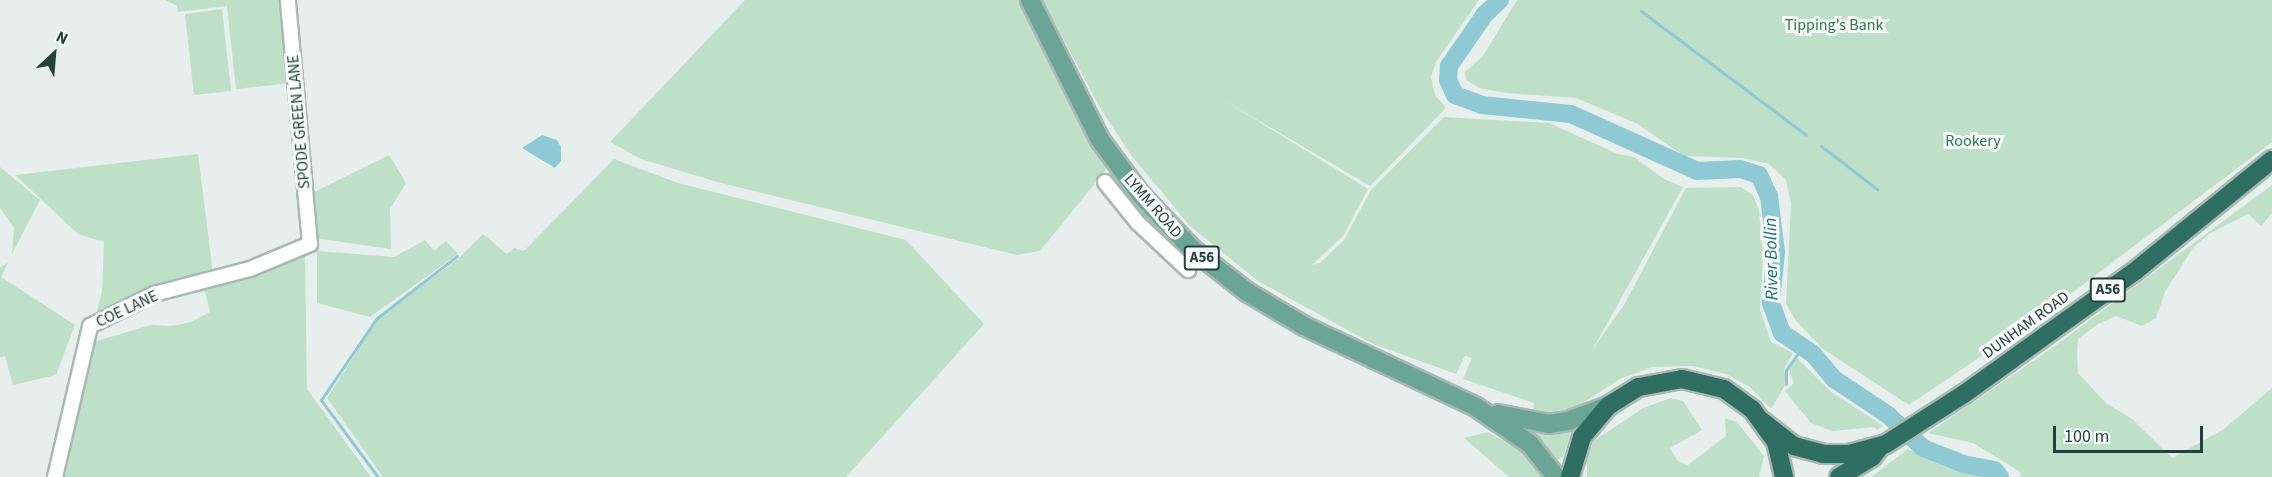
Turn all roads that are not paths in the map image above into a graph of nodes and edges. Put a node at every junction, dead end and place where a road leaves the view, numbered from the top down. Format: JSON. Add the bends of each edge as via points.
{"nodes":[{"id":1,"x":288,"y":0,"type":"edge"},
{"id":2,"x":1030,"y":0,"type":"edge"},
{"id":3,"x":2272,"y":160,"type":"edge"},
{"id":4,"x":1105,"y":182,"type":"dead end"},
{"id":5,"x":310,"y":244,"type":"joint"},
{"id":6,"x":1188,"y":270,"type":"dead end"},
{"id":7,"x":1608,"y":406,"type":"junction"},
{"id":8,"x":1476,"y":407,"type":"junction"},
{"id":9,"x":1762,"y":421,"type":"junction"},
{"id":10,"x":1883,"y":445,"type":"junction"},
{"id":11,"x":55,"y":477,"type":"edge"},
{"id":12,"x":1556,"y":477,"type":"edge"},
{"id":13,"x":1570,"y":477,"type":"edge"},
{"id":14,"x":1784,"y":477,"type":"edge"},
{"id":15,"x":1839,"y":477,"type":"edge"}],
"edges":[{"from":1,"to":5,"type":"street","name":"SPODE GREEN LANE"},
{"from":2,"to":8,"type":"main road","name":"LYMM ROAD","number":"A56","via":[[1100,141],[1140,195],[1192,249],[1247,292],[1304,326]]},
{"from":3,"to":10,"type":"highway","name":"DUNHAM ROAD","number":"A56","via":[[2134,272]]},
{"from":4,"to":6,"type":"street","via":[[1138,223]]},
{"from":5,"to":11,"type":"street","name":"COE LANE","via":[[250,268],[154,294],[90,326]]},
{"from":7,"to":8,"type":"main road","name":"LYMM ROAD","number":"A56","via":[[1549,424],[1526,422]]},
{"from":7,"to":9,"type":"highway","number":"A56","via":[[1639,387],[1682,379],[1724,389]]},
{"from":7,"to":13,"type":"highway","number":"A56","via":[[1582,437]]},
{"from":8,"to":12,"type":"main road","name":"LYMM ROAD","number":"A56","via":[[1530,444]]},
{"from":9,"to":10,"type":"highway","name":"DUNHAM ROAD","number":"A56","via":[[1804,451],[1838,455]]},
{"from":9,"to":14,"type":"highway","number":"A56","via":[[1776,442]]},
{"from":10,"to":15,"type":"highway","name":"DUNHAM ROAD","number":"A56","via":[[1872,457]]}]}
